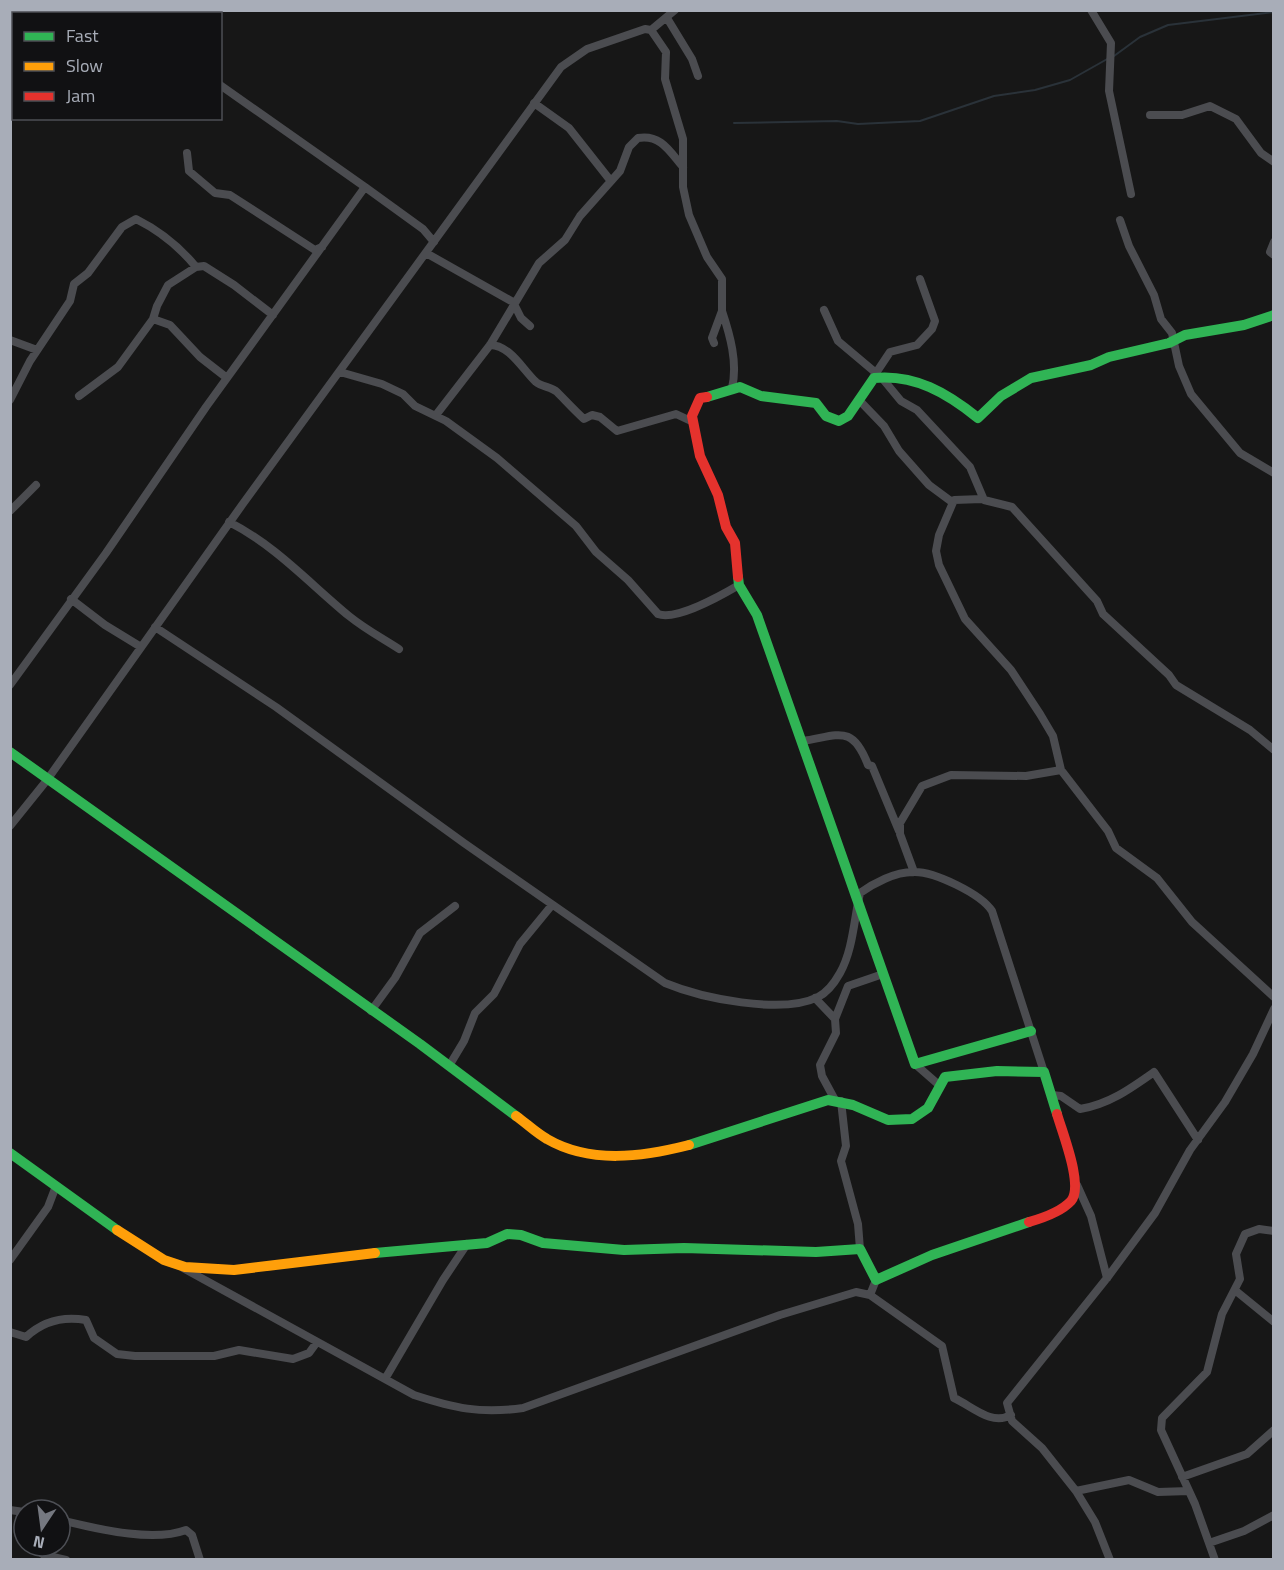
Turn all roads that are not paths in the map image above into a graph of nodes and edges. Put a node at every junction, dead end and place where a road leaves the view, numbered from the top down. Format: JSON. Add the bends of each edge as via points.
{"nodes":[{"id":1,"x":675,"y":10,"type":"edge"},
{"id":2,"x":1090,"y":10,"type":"edge"},
{"id":3,"x":667,"y":18,"type":"junction"},
{"id":4,"x":651,"y":30,"type":"junction"},
{"id":5,"x":699,"y":76,"type":"dead end"},
{"id":6,"x":222,"y":86,"type":"edge"},
{"id":7,"x":534,"y":103,"type":"junction"},
{"id":8,"x":1150,"y":115,"type":"dead end"},
{"id":9,"x":187,"y":153,"type":"dead end"},
{"id":10,"x":1274,"y":162,"type":"edge"},
{"id":11,"x":683,"y":167,"type":"junction"},
{"id":12,"x":610,"y":180,"type":"junction"},
{"id":13,"x":365,"y":187,"type":"junction"},
{"id":14,"x":1131,"y":194,"type":"dead end"},
{"id":15,"x":1120,"y":220,"type":"dead end"},
{"id":16,"x":434,"y":242,"type":"junction"},
{"id":17,"x":1274,"y":242,"type":"edge"},
{"id":18,"x":323,"y":247,"type":"junction"},
{"id":19,"x":426,"y":253,"type":"junction"},
{"id":20,"x":1274,"y":255,"type":"edge"},
{"id":21,"x":196,"y":267,"type":"junction"},
{"id":22,"x":920,"y":279,"type":"dead end"},
{"id":23,"x":514,"y":304,"type":"junction"},
{"id":24,"x":722,"y":310,"type":"junction"},
{"id":25,"x":824,"y":310,"type":"dead end"},
{"id":26,"x":273,"y":315,"type":"junction"},
{"id":27,"x":1274,"y":315,"type":"edge"},
{"id":28,"x":153,"y":319,"type":"junction"},
{"id":29,"x":530,"y":326,"type":"dead end"},
{"id":30,"x":10,"y":340,"type":"edge"},
{"id":31,"x":1173,"y":341,"type":"junction"},
{"id":32,"x":714,"y":343,"type":"dead end"},
{"id":33,"x":490,"y":345,"type":"junction"},
{"id":34,"x":37,"y":350,"type":"junction"},
{"id":35,"x":340,"y":372,"type":"junction"},
{"id":36,"x":879,"y":375,"type":"junction"},
{"id":37,"x":227,"y":378,"type":"junction"},
{"id":38,"x":732,"y":388,"type":"junction"},
{"id":39,"x":79,"y":396,"type":"dead end"},
{"id":40,"x":10,"y":400,"type":"edge"},
{"id":41,"x":859,"y":400,"type":"junction"},
{"id":42,"x":436,"y":415,"type":"junction"},
{"id":43,"x":693,"y":422,"type":"junction"},
{"id":44,"x":1274,"y":473,"type":"edge"},
{"id":45,"x":36,"y":485,"type":"dead end"},
{"id":46,"x":982,"y":499,"type":"junction"},
{"id":47,"x":952,"y":502,"type":"junction"},
{"id":48,"x":10,"y":511,"type":"edge"},
{"id":49,"x":229,"y":522,"type":"junction"},
{"id":50,"x":739,"y":585,"type":"junction"},
{"id":51,"x":71,"y":599,"type":"junction"},
{"id":52,"x":155,"y":627,"type":"junction"},
{"id":53,"x":141,"y":647,"type":"junction"},
{"id":54,"x":399,"y":649,"type":"dead end"},
{"id":55,"x":10,"y":685,"type":"edge"},
{"id":56,"x":802,"y":741,"type":"junction"},
{"id":57,"x":1274,"y":750,"type":"edge"},
{"id":58,"x":10,"y":752,"type":"edge"},
{"id":59,"x":1061,"y":770,"type":"junction"},
{"id":60,"x":47,"y":780,"type":"junction"},
{"id":61,"x":10,"y":826,"type":"edge"},
{"id":62,"x":900,"y":834,"type":"junction"},
{"id":63,"x":914,"y":872,"type":"junction"},
{"id":64,"x":858,"y":903,"type":"junction"},
{"id":65,"x":552,"y":905,"type":"junction"},
{"id":66,"x":455,"y":906,"type":"dead end"},
{"id":67,"x":883,"y":974,"type":"junction"},
{"id":68,"x":848,"y":986,"type":"junction"},
{"id":69,"x":818,"y":997,"type":"junction"},
{"id":70,"x":1274,"y":997,"type":"edge"},
{"id":71,"x":1274,"y":1010,"type":"edge"},
{"id":72,"x":371,"y":1011,"type":"junction"},
{"id":73,"x":834,"y":1019,"type":"junction"},
{"id":74,"x":1030,"y":1031,"type":"junction"},
{"id":75,"x":915,"y":1064,"type":"junction"},
{"id":76,"x":449,"y":1066,"type":"junction"},
{"id":77,"x":1044,"y":1072,"type":"junction"},
{"id":78,"x":939,"y":1085,"type":"junction"},
{"id":79,"x":1052,"y":1095,"type":"junction"},
{"id":80,"x":838,"y":1100,"type":"junction"},
{"id":81,"x":1198,"y":1140,"type":"junction"},
{"id":82,"x":10,"y":1153,"type":"edge"},
{"id":83,"x":1077,"y":1185,"type":"junction"},
{"id":84,"x":56,"y":1186,"type":"junction"},
{"id":85,"x":1274,"y":1231,"type":"edge"},
{"id":86,"x":467,"y":1244,"type":"junction"},
{"id":87,"x":860,"y":1249,"type":"junction"},
{"id":88,"x":10,"y":1260,"type":"edge"},
{"id":89,"x":179,"y":1266,"type":"junction"},
{"id":90,"x":1107,"y":1278,"type":"junction"},
{"id":91,"x":876,"y":1280,"type":"junction"},
{"id":92,"x":1236,"y":1291,"type":"junction"},
{"id":93,"x":870,"y":1295,"type":"junction"},
{"id":94,"x":1274,"y":1322,"type":"edge"},
{"id":95,"x":10,"y":1332,"type":"edge"},
{"id":96,"x":317,"y":1341,"type":"junction"},
{"id":97,"x":385,"y":1379,"type":"junction"},
{"id":98,"x":1011,"y":1415,"type":"junction"},
{"id":99,"x":1274,"y":1430,"type":"edge"},
{"id":100,"x":1182,"y":1477,"type":"junction"},
{"id":101,"x":1076,"y":1491,"type":"junction"},
{"id":102,"x":1189,"y":1491,"type":"junction"},
{"id":103,"x":1273,"y":1516,"type":"edge"},
{"id":104,"x":72,"y":1522,"type":"edge"},
{"id":105,"x":1209,"y":1543,"type":"junction"},
{"id":106,"x":200,"y":1560,"type":"edge"},
{"id":107,"x":1110,"y":1560,"type":"edge"},
{"id":108,"x":1215,"y":1560,"type":"edge"}],
"edges":[{"from":1,"to":3,"type":"street"},
{"from":2,"to":14,"type":"street","via":[[1110,43],[1109,92]]},
{"from":3,"to":4,"type":"street"},
{"from":3,"to":5,"type":"street"},
{"from":4,"to":7,"type":"street","via":[[587,49],[569,60]]},
{"from":4,"to":11,"type":"street","via":[[666,52],[665,78],[683,139]]},
{"from":6,"to":13,"type":"street"},
{"from":7,"to":12,"type":"street","via":[[569,128]]},
{"from":7,"to":16,"type":"street"},
{"from":8,"to":10,"type":"street","via":[[1182,115],[1210,106],[1236,119],[1261,153]]},
{"from":9,"to":18,"type":"street","via":[[189,171],[215,193],[230,195],[315,250]]},
{"from":11,"to":12,"type":"street","via":[[656,139],[638,138],[629,147],[620,171]]},
{"from":11,"to":24,"type":"street","via":[[683,187],[694,229],[722,279]]},
{"from":12,"to":23,"type":"street","via":[[565,240],[539,263]]},
{"from":13,"to":16,"type":"street","via":[[423,229]]},
{"from":13,"to":18,"type":"street"},
{"from":15,"to":31,"type":"street"},
{"from":16,"to":19,"type":"street"},
{"from":17,"to":20,"type":"street","via":[[1270,252]]},
{"from":18,"to":26,"type":"street"},
{"from":19,"to":23,"type":"street"},
{"from":19,"to":35,"type":"street"},
{"from":21,"to":26,"type":"street","via":[[204,266]]},
{"from":21,"to":28,"type":"street","via":[[168,285]]},
{"from":21,"to":34,"type":"street","via":[[168,238],[136,219],[122,228],[88,273],[74,284],[70,301]]},
{"from":22,"to":36,"type":"street","via":[[935,321],[932,329],[917,345],[890,352]]},
{"from":23,"to":29,"type":"street"},
{"from":23,"to":33,"type":"street"},
{"from":24,"to":32,"type":"street","via":[[712,338]]},
{"from":24,"to":38,"type":"street","via":[[735,374]]},
{"from":25,"to":36,"type":"street","via":[[838,341]]},
{"from":26,"to":37,"type":"street"},
{"from":27,"to":31,"type":"street"},
{"from":28,"to":37,"type":"street","via":[[170,325],[200,357]]},
{"from":28,"to":39,"type":"street","via":[[118,367]]},
{"from":30,"to":34,"type":"street"},
{"from":31,"to":36,"type":"street","via":[[1031,378],[1001,396],[978,418],[954,397],[931,387]]},
{"from":31,"to":44,"type":"street","via":[[1179,366],[1199,406],[1240,453]]},
{"from":33,"to":42,"type":"street"},
{"from":33,"to":43,"type":"street","via":[[497,345],[520,362],[536,382],[556,391],[584,419],[600,417],[617,431],[676,414]]},
{"from":34,"to":40,"type":"street"},
{"from":35,"to":42,"type":"street","via":[[382,384]]},
{"from":35,"to":49,"type":"street"},
{"from":36,"to":41,"type":"street"},
{"from":36,"to":46,"type":"street","via":[[901,402],[917,410],[969,466]]},
{"from":37,"to":51,"type":"street"},
{"from":38,"to":41,"type":"street","via":[[789,402],[816,404],[826,416],[839,421],[848,416]]},
{"from":38,"to":43,"type":"street","via":[[700,398]]},
{"from":41,"to":47,"type":"street","via":[[929,485]]},
{"from":42,"to":50,"type":"street","via":[[533,488],[576,526],[596,552],[658,614],[672,616]]},
{"from":43,"to":50,"type":"street","via":[[700,456],[735,543]]},
{"from":45,"to":48,"type":"street"},
{"from":46,"to":47,"type":"street","via":[[957,498]]},
{"from":46,"to":57,"type":"street","via":[[1012,507],[1097,601],[1103,614],[1176,685],[1250,730]]},
{"from":47,"to":59,"type":"street","via":[[936,551],[950,591],[965,619],[1011,670],[1036,707],[1053,736]]},
{"from":49,"to":52,"type":"street"},
{"from":49,"to":54,"type":"street","via":[[287,561],[349,615]]},
{"from":50,"to":56,"type":"street","via":[[757,615]]},
{"from":51,"to":53,"type":"street","via":[[105,626]]},
{"from":51,"to":55,"type":"street"},
{"from":52,"to":53,"type":"street"},
{"from":52,"to":65,"type":"street","via":[[276,707]]},
{"from":53,"to":60,"type":"street"},
{"from":56,"to":62,"type":"street","via":[[836,734],[853,739],[872,766]]},
{"from":56,"to":64,"type":"street"},
{"from":58,"to":60,"type":"street"},
{"from":59,"to":62,"type":"street","via":[[1026,776],[951,775],[922,786],[900,823]]},
{"from":59,"to":70,"type":"street","via":[[1108,831],[1116,848],[1157,878],[1192,922]]},
{"from":60,"to":61,"type":"street"},
{"from":60,"to":72,"type":"street","via":[[128,834]]},
{"from":62,"to":63,"type":"street"},
{"from":63,"to":64,"type":"street","via":[[869,887],[860,893]]},
{"from":63,"to":74,"type":"street","via":[[949,883],[986,903],[992,911]]},
{"from":64,"to":67,"type":"street"},
{"from":64,"to":69,"type":"street","via":[[841,971]]},
{"from":65,"to":69,"type":"street","via":[[679,989],[750,1004]]},
{"from":65,"to":76,"type":"street","via":[[520,944],[494,994],[475,1013]]},
{"from":66,"to":72,"type":"street","via":[[420,933]]},
{"from":67,"to":68,"type":"street"},
{"from":67,"to":75,"type":"street"},
{"from":68,"to":69,"type":"street"},
{"from":68,"to":73,"type":"street"},
{"from":69,"to":73,"type":"street"},
{"from":71,"to":81,"type":"street","via":[[1252,1054]]},
{"from":72,"to":76,"type":"street"},
{"from":73,"to":80,"type":"street","via":[[836,1033],[820,1065],[822,1076]]},
{"from":74,"to":75,"type":"street"},
{"from":74,"to":77,"type":"street"},
{"from":75,"to":78,"type":"street"},
{"from":76,"to":80,"type":"street","via":[[547,1139],[586,1155],[645,1154],[717,1136],[818,1102]]},
{"from":77,"to":78,"type":"street","via":[[952,1074]]},
{"from":77,"to":79,"type":"street"},
{"from":78,"to":80,"type":"street","via":[[929,1107],[904,1122],[887,1120]]},
{"from":79,"to":81,"type":"street","via":[[1061,1096],[1080,1109],[1097,1106],[1154,1072]]},
{"from":79,"to":83,"type":"street"},
{"from":80,"to":87,"type":"street","via":[[846,1146],[841,1161],[858,1224]]},
{"from":81,"to":90,"type":"street","via":[[1155,1212]]},
{"from":82,"to":84,"type":"street"},
{"from":83,"to":90,"type":"street","via":[[1091,1216]]},
{"from":83,"to":91,"type":"street","via":[[1072,1200],[1048,1216],[932,1255]]},
{"from":84,"to":88,"type":"street","via":[[48,1207]]},
{"from":84,"to":89,"type":"street","via":[[116,1230]]},
{"from":85,"to":92,"type":"street","via":[[1259,1229],[1245,1234],[1236,1254],[1240,1279]]},
{"from":86,"to":87,"type":"street","via":[[487,1243],[507,1234],[543,1243],[624,1250]]},
{"from":86,"to":89,"type":"street","via":[[234,1270]]},
{"from":86,"to":97,"type":"street"},
{"from":87,"to":91,"type":"street"},
{"from":89,"to":96,"type":"street"},
{"from":90,"to":98,"type":"street","via":[[1007,1403]]},
{"from":91,"to":93,"type":"street"},
{"from":92,"to":94,"type":"street"},
{"from":92,"to":100,"type":"street","via":[[1222,1314],[1207,1372],[1162,1418],[1161,1430]]},
{"from":93,"to":97,"type":"street","via":[[856,1292],[780,1315],[523,1408],[491,1413],[446,1406]]},
{"from":93,"to":98,"type":"street","via":[[942,1346],[954,1398],[986,1417]]},
{"from":95,"to":96,"type":"street","via":[[26,1337],[34,1329],[58,1319],[86,1320],[94,1338],[117,1354],[135,1356],[214,1356],[239,1350],[293,1359],[309,1353]]},
{"from":96,"to":97,"type":"street"},
{"from":98,"to":101,"type":"street"},
{"from":99,"to":100,"type":"street","via":[[1247,1454]]},
{"from":100,"to":102,"type":"street"},
{"from":101,"to":102,"type":"street","via":[[1129,1479],[1158,1492]]},
{"from":101,"to":107,"type":"street","via":[[1095,1522]]},
{"from":102,"to":105,"type":"street"},
{"from":103,"to":105,"type":"street"},
{"from":104,"to":106,"type":"street","via":[[124,1533],[177,1534],[186,1530],[192,1535]]},
{"from":105,"to":108,"type":"street"}]}
